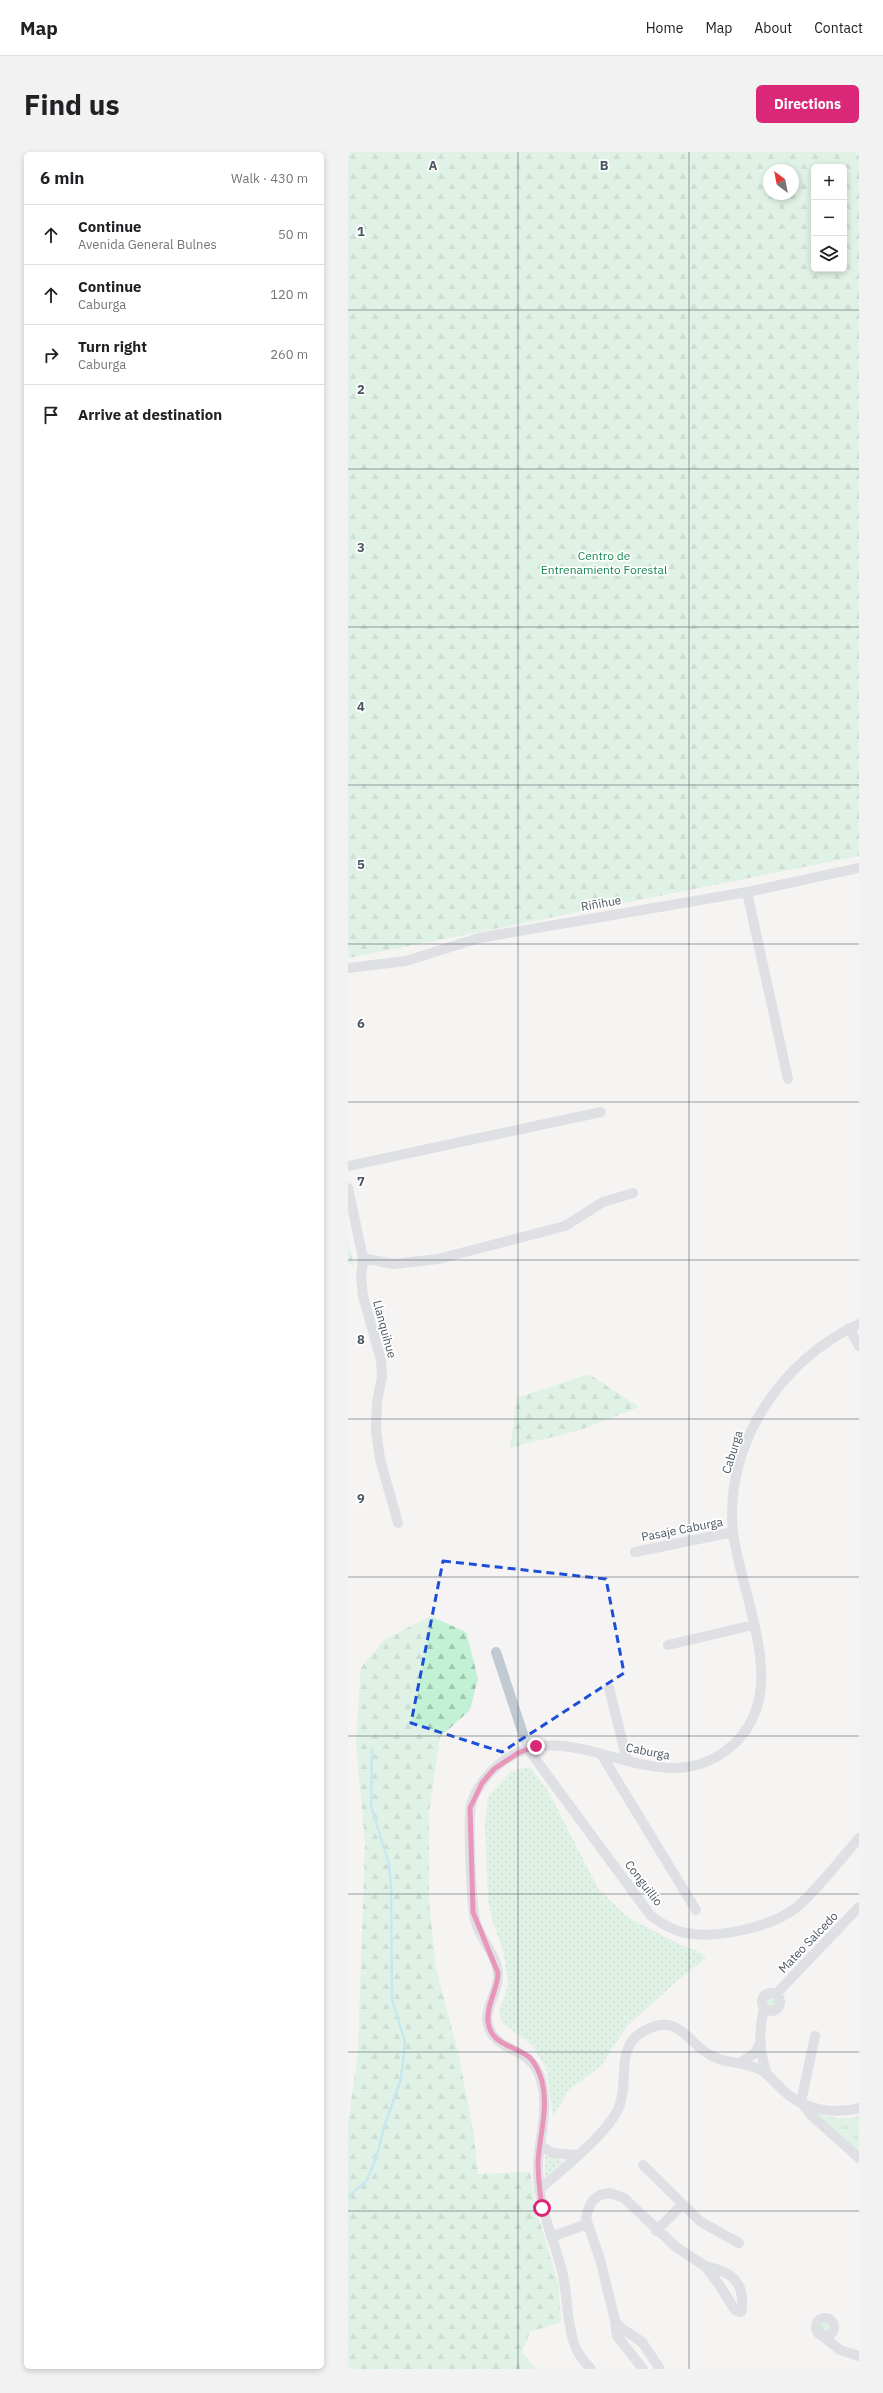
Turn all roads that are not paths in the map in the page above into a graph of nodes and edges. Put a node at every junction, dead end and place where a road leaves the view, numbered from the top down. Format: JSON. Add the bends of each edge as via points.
{"nodes":[{"id":1,"x":859,"y":868,"type":"edge"},
{"id":2,"x":747,"y":892,"type":"junction"},
{"id":3,"x":348,"y":968,"type":"edge"},
{"id":4,"x":788,"y":1079,"type":"dead end"},
{"id":5,"x":600,"y":1112,"type":"dead end"},
{"id":6,"x":348,"y":1166,"type":"edge"},
{"id":7,"x":348,"y":1188,"type":"edge"},
{"id":8,"x":633,"y":1193,"type":"dead end"},
{"id":9,"x":363,"y":1258,"type":"junction"},
{"id":10,"x":859,"y":1324,"type":"edge"},
{"id":11,"x":849,"y":1328,"type":"junction"},
{"id":12,"x":859,"y":1346,"type":"edge"},
{"id":13,"x":398,"y":1523,"type":"dead end"},
{"id":14,"x":733,"y":1532,"type":"junction"},
{"id":15,"x":635,"y":1552,"type":"dead end"},
{"id":16,"x":753,"y":1625,"type":"junction"},
{"id":17,"x":668,"y":1645,"type":"dead end"},
{"id":18,"x":496,"y":1652,"type":"dead end"},
{"id":19,"x":609,"y":1688,"type":"dead end"},
{"id":20,"x":528,"y":1749,"type":"junction"},
{"id":21,"x":601,"y":1754,"type":"junction"},
{"id":22,"x":627,"y":1760,"type":"junction"},
{"id":23,"x":859,"y":1838,"type":"edge"},
{"id":24,"x":859,"y":1907,"type":"edge"},
{"id":25,"x":696,"y":1910,"type":"dead end"},
{"id":26,"x":815,"y":2036,"type":"dead end"},
{"id":27,"x":760,"y":2043,"type":"junction"},
{"id":28,"x":740,"y":2063,"type":"junction"},
{"id":29,"x":767,"y":2074,"type":"junction"},
{"id":30,"x":801,"y":2102,"type":"junction"},
{"id":31,"x":859,"y":2108,"type":"edge"},
{"id":32,"x":541,"y":2146,"type":"junction"},
{"id":33,"x":576,"y":2156,"type":"junction"},
{"id":34,"x":859,"y":2158,"type":"edge"},
{"id":35,"x":643,"y":2165,"type":"dead end"},
{"id":36,"x":539,"y":2190,"type":"junction"},
{"id":37,"x":682,"y":2204,"type":"junction"},
{"id":38,"x":587,"y":2224,"type":"junction"},
{"id":39,"x":656,"y":2231,"type":"junction"},
{"id":40,"x":550,"y":2237,"type":"junction"},
{"id":41,"x":739,"y":2243,"type":"dead end"},
{"id":42,"x":705,"y":2266,"type":"junction"},
{"id":43,"x":615,"y":2320,"type":"junction"},
{"id":44,"x":834,"y":2326,"type":"junction"},
{"id":45,"x":820,"y":2334,"type":"junction"},
{"id":46,"x":838,"y":2348,"type":"junction"},
{"id":47,"x":859,"y":2356,"type":"edge"},
{"id":48,"x":591,"y":2369,"type":"edge"},
{"id":49,"x":643,"y":2369,"type":"edge"},
{"id":50,"x":660,"y":2369,"type":"edge"}],
"edges":[{"from":1,"to":2,"type":"street","name":"Riñihue"},
{"from":2,"to":3,"type":"street","name":"Riñihue","via":[[479,938],[406,961]]},
{"from":2,"to":4,"type":"street"},
{"from":5,"to":6,"type":"street"},
{"from":7,"to":9,"type":"street","name":"Llanquihue"},
{"from":8,"to":9,"type":"street","via":[[603,1202],[564,1226],[438,1259],[393,1264]]},
{"from":9,"to":13,"type":"street","name":"Llanquihue","via":[[363,1296],[381,1360],[382,1377],[377,1402],[376,1431],[380,1459]]},
{"from":10,"to":11,"type":"street","name":"Caburga"},
{"from":11,"to":12,"type":"street"},
{"from":11,"to":14,"type":"street","name":"Caburga","via":[[817,1348],[796,1367],[775,1390],[758,1417],[737,1474]]},
{"from":14,"to":15,"type":"street","name":"Pasaje Caburga"},
{"from":14,"to":16,"type":"street","name":"Caburga"},
{"from":16,"to":17,"type":"street"},
{"from":16,"to":22,"type":"street","name":"Caburga","via":[[762,1676],[761,1692],[754,1717],[735,1743],[708,1761],[689,1767],[669,1769]]},
{"from":18,"to":20,"type":"street","name":"Conguillio"},
{"from":19,"to":22,"type":"street"},
{"from":20,"to":21,"type":"street","name":"Caburga","via":[[545,1745],[563,1745]]},
{"from":20,"to":23,"type":"street","name":"Conguillio","via":[[651,1916],[678,1931],[695,1934],[736,1931],[761,1925],[786,1914],[798,1906]]},
{"from":20,"to":32,"type":"street","name":"Caburga","via":[[509,1757],[494,1769],[482,1783],[470,1808],[473,1912],[498,1973],[488,2014],[489,2027],[494,2036],[506,2047],[529,2057],[542,2082],[545,2106]]},
{"from":21,"to":22,"type":"street","name":"Caburga"},
{"from":21,"to":25,"type":"street"},
{"from":24,"to":27,"type":"street","name":"Mateo Salcedo","via":[[776,1994],[780,1999],[779,2007],[771,2012],[764,2009],[760,2025]]},
{"from":26,"to":30,"type":"street"},
{"from":27,"to":28,"type":"street","via":[[755,2053]]},
{"from":27,"to":29,"type":"street","name":"Mateo Salcedo"},
{"from":28,"to":29,"type":"street"},
{"from":28,"to":33,"type":"street","via":[[710,2056],[687,2033],[677,2028],[657,2026],[644,2030],[633,2039],[627,2049],[623,2092],[617,2113],[604,2130]]},
{"from":29,"to":30,"type":"street","via":[[791,2097]]},
{"from":30,"to":31,"type":"street","via":[[821,2110]]},
{"from":30,"to":34,"type":"street","via":[[811,2115]]},
{"from":32,"to":33,"type":"street","via":[[553,2153]]},
{"from":32,"to":36,"type":"street","name":"Caburga","via":[[538,2162]]},
{"from":33,"to":36,"type":"street"},
{"from":35,"to":37,"type":"street"},
{"from":36,"to":40,"type":"street","name":"Caburga"},
{"from":37,"to":39,"type":"street"},
{"from":37,"to":41,"type":"street","via":[[710,2228]]},
{"from":38,"to":39,"type":"street","via":[[586,2214],[592,2201],[600,2195],[610,2193],[624,2198]]},
{"from":38,"to":40,"type":"street"},
{"from":38,"to":43,"type":"street","via":[[600,2259]]},
{"from":39,"to":42,"type":"street"},
{"from":40,"to":48,"type":"street","name":"Caburga","via":[[562,2268],[576,2350]]},
{"from":42,"to":42,"type":"street","via":[[734,2310],[741,2312],[741,2290],[738,2282],[719,2270]]},
{"from":43,"to":49,"type":"street","via":[[617,2336]]},
{"from":43,"to":50,"type":"street","via":[[621,2328],[642,2342]]},
{"from":44,"to":45,"type":"street","via":[[828,2335]]},
{"from":44,"to":45,"type":"street","via":[[827,2318],[820,2319],[816,2328]]},
{"from":44,"to":46,"type":"street"},
{"from":45,"to":46,"type":"street"},
{"from":46,"to":47,"type":"street"}]}
